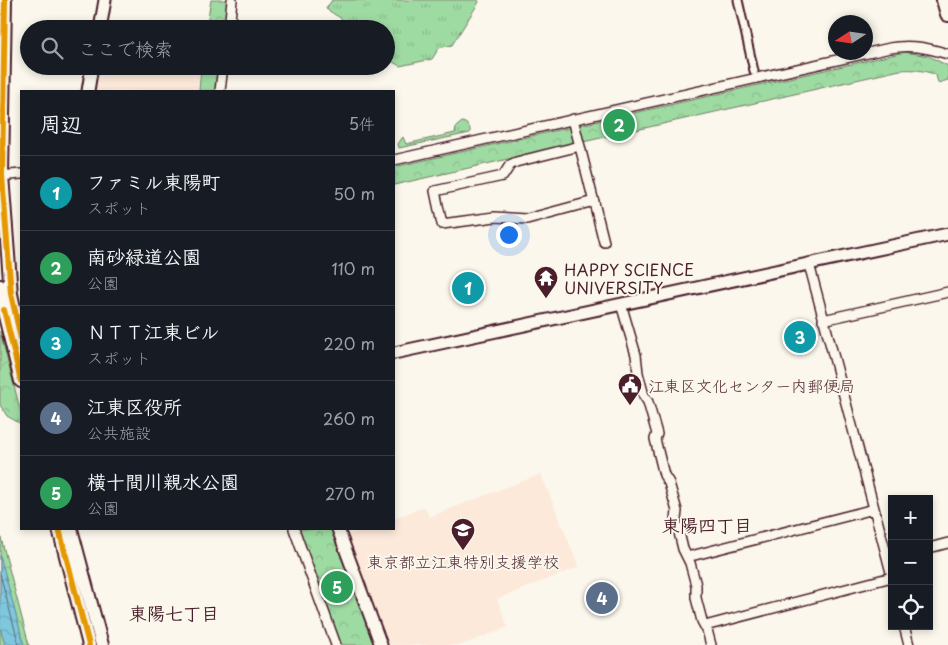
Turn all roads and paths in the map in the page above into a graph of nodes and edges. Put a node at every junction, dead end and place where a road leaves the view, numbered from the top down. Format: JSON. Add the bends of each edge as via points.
{"nodes":[{"id":1,"x":5,"y":0,"type":"edge"},
{"id":2,"x":105,"y":0,"type":"edge"},
{"id":3,"x":232,"y":0,"type":"edge"},
{"id":4,"x":738,"y":0,"type":"edge"},
{"id":5,"x":944,"y":0,"type":"edge"},
{"id":6,"x":948,"y":14,"type":"edge"},
{"id":7,"x":104,"y":20,"type":"edge"},
{"id":8,"x":230,"y":20,"type":"edge"},
{"id":9,"x":948,"y":54,"type":"edge"},
{"id":10,"x":754,"y":71,"type":"dead end"},
{"id":11,"x":91,"y":75,"type":"edge"},
{"id":12,"x":222,"y":75,"type":"edge"},
{"id":13,"x":88,"y":90,"type":"edge"},
{"id":14,"x":220,"y":90,"type":"edge"},
{"id":15,"x":573,"y":119,"type":"junction"},
{"id":16,"x":580,"y":146,"type":"junction"},
{"id":17,"x":395,"y":160,"type":"edge"},
{"id":18,"x":20,"y":174,"type":"edge"},
{"id":19,"x":1,"y":176,"type":"edge"},
{"id":20,"x":594,"y":201,"type":"junction"},
{"id":21,"x":948,"y":234,"type":"edge"},
{"id":22,"x":604,"y":242,"type":"dead end"},
{"id":23,"x":809,"y":264,"type":"junction"},
{"id":24,"x":0,"y":286,"type":"edge"},
{"id":25,"x":948,"y":292,"type":"edge"},
{"id":26,"x":621,"y":304,"type":"junction"},
{"id":27,"x":823,"y":320,"type":"junction"},
{"id":28,"x":18,"y":332,"type":"edge"},
{"id":29,"x":395,"y":353,"type":"edge"},
{"id":30,"x":20,"y":365,"type":"edge"},
{"id":31,"x":874,"y":508,"type":"junction"},
{"id":32,"x":59,"y":530,"type":"edge"},
{"id":33,"x":71,"y":530,"type":"edge"},
{"id":34,"x":294,"y":530,"type":"edge"},
{"id":35,"x":338,"y":530,"type":"edge"},
{"id":36,"x":948,"y":542,"type":"edge"},
{"id":37,"x":933,"y":547,"type":"edge"},
{"id":38,"x":888,"y":552,"type":"edge"},
{"id":39,"x":687,"y":557,"type":"junction"},
{"id":40,"x":888,"y":577,"type":"edge"},
{"id":41,"x":705,"y":626,"type":"junction"},
{"id":42,"x":905,"y":630,"type":"edge"},
{"id":43,"x":89,"y":645,"type":"edge"},
{"id":44,"x":102,"y":645,"type":"edge"},
{"id":45,"x":336,"y":645,"type":"edge"},
{"id":46,"x":382,"y":645,"type":"edge"},
{"id":47,"x":711,"y":645,"type":"edge"},
{"id":48,"x":909,"y":645,"type":"edge"}],
"edges":[{"from":1,"to":19,"type":"main road"},
{"from":2,"to":7,"type":"street"},
{"from":3,"to":8,"type":"street"},
{"from":4,"to":10,"type":"street"},
{"from":5,"to":6,"type":"main road"},
{"from":9,"to":15,"type":"street","via":[[912,46],[890,48]]},
{"from":11,"to":13,"type":"street"},
{"from":12,"to":14,"type":"street"},
{"from":15,"to":16,"type":"street"},
{"from":15,"to":17,"type":"street"},
{"from":16,"to":20,"type":"street"},
{"from":16,"to":20,"type":"street","via":[[516,162],[503,176],[435,191],[442,224],[495,217],[526,219]]},
{"from":18,"to":19,"type":"street"},
{"from":19,"to":28,"type":"main road","via":[[11,294]]},
{"from":20,"to":22,"type":"street"},
{"from":21,"to":23,"type":"street"},
{"from":23,"to":26,"type":"street"},
{"from":23,"to":27,"type":"street"},
{"from":24,"to":28,"type":"main road","via":[[1,296]]},
{"from":25,"to":27,"type":"street"},
{"from":26,"to":29,"type":"street"},
{"from":26,"to":39,"type":"street"},
{"from":27,"to":31,"type":"street"},
{"from":28,"to":30,"type":"main road"},
{"from":31,"to":38,"type":"street"},
{"from":31,"to":39,"type":"street"},
{"from":32,"to":43,"type":"main road"},
{"from":33,"to":44,"type":"main road"},
{"from":34,"to":45,"type":"street"},
{"from":35,"to":46,"type":"street"},
{"from":36,"to":37,"type":"street"},
{"from":39,"to":41,"type":"street"},
{"from":40,"to":41,"type":"street"},
{"from":41,"to":47,"type":"street"},
{"from":42,"to":48,"type":"street"}]}
